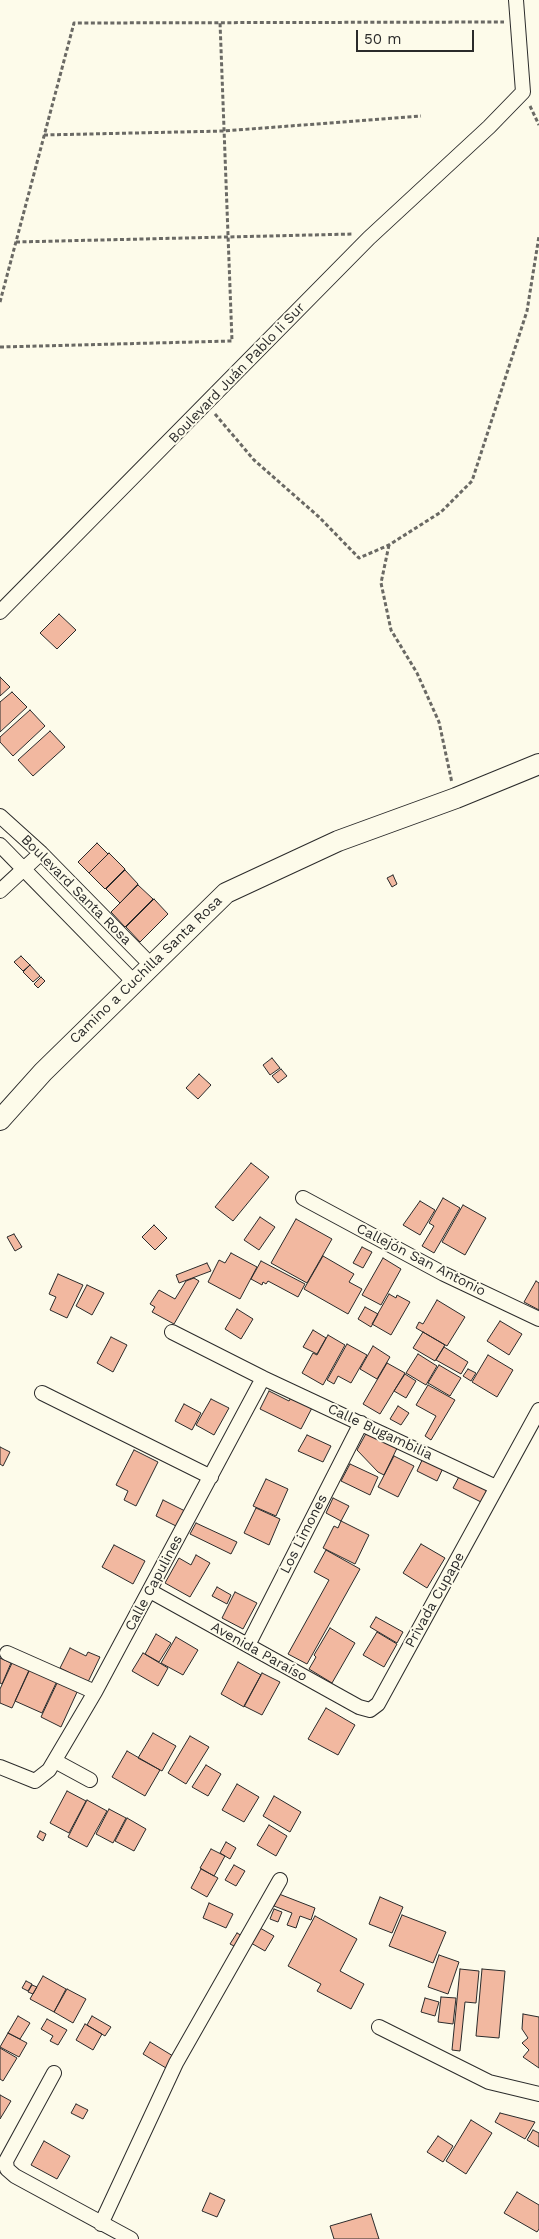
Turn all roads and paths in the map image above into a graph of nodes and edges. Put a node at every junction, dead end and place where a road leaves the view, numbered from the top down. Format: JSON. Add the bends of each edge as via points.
{"nodes":[{"id":1,"x":516,"y":0,"type":"edge"},
{"id":2,"x":220,"y":22,"type":"junction"},
{"id":3,"x":517,"y":22,"type":"junction"},
{"id":4,"x":523,"y":92,"type":"junction"},
{"id":5,"x":421,"y":116,"type":"dead end"},
{"id":6,"x":539,"y":125,"type":"edge"},
{"id":7,"x":224,"y":131,"type":"junction"},
{"id":8,"x":44,"y":135,"type":"junction"},
{"id":9,"x":539,"y":236,"type":"edge"},
{"id":10,"x":228,"y":238,"type":"junction"},
{"id":11,"x":369,"y":238,"type":"junction"},
{"id":12,"x":16,"y":242,"type":"junction"},
{"id":13,"x":0,"y":302,"type":"edge"},
{"id":14,"x":0,"y":347,"type":"edge"},
{"id":15,"x":207,"y":404,"type":"junction"},
{"id":16,"x":390,"y":545,"type":"junction"},
{"id":17,"x":0,"y":612,"type":"edge"},
{"id":18,"x":539,"y":764,"type":"edge"},
{"id":19,"x":456,"y":798,"type":"junction"},
{"id":20,"x":0,"y":816,"type":"edge"},
{"id":21,"x":0,"y":845,"type":"edge"},
{"id":22,"x":41,"y":853,"type":"junction"},
{"id":23,"x":23,"y":867,"type":"junction"},
{"id":24,"x":0,"y":892,"type":"edge"},
{"id":25,"x":151,"y":965,"type":"junction"},
{"id":26,"x":134,"y":982,"type":"junction"},
{"id":27,"x":0,"y":1120,"type":"edge"},
{"id":28,"x":304,"y":1198,"type":"dead end"},
{"id":29,"x":539,"y":1319,"type":"edge"},
{"id":30,"x":172,"y":1332,"type":"dead end"},
{"id":31,"x":263,"y":1378,"type":"junction"},
{"id":32,"x":42,"y":1393,"type":"dead end"},
{"id":33,"x":539,"y":1410,"type":"edge"},
{"id":34,"x":361,"y":1423,"type":"junction"},
{"id":35,"x":210,"y":1477,"type":"junction"},
{"id":36,"x":496,"y":1487,"type":"junction"},
{"id":37,"x":150,"y":1591,"type":"junction"},
{"id":38,"x":248,"y":1645,"type":"junction"},
{"id":39,"x":6,"y":1653,"type":"dead end"},
{"id":40,"x":95,"y":1692,"type":"junction"},
{"id":41,"x":370,"y":1710,"type":"joint"},
{"id":42,"x":55,"y":1761,"type":"junction"},
{"id":43,"x":0,"y":1767,"type":"edge"},
{"id":44,"x":90,"y":1780,"type":"dead end"},
{"id":45,"x":280,"y":1880,"type":"dead end"},
{"id":46,"x":379,"y":2027,"type":"dead end"},
{"id":47,"x":54,"y":2072,"type":"dead end"},
{"id":48,"x":539,"y":2094,"type":"edge"},
{"id":49,"x":101,"y":2224,"type":"junction"},
{"id":50,"x":131,"y":2239,"type":"edge"}],
"edges":[{"from":1,"to":3,"type":"street"},
{"from":2,"to":3,"type":"path"},
{"from":2,"to":7,"type":"path"},
{"from":2,"to":8,"type":"path","via":[[74,23]]},
{"from":3,"to":4,"type":"street"},
{"from":4,"to":6,"type":"path"},
{"from":4,"to":11,"type":"street","name":"Boulevard Juán Pablo Ii Sur"},
{"from":5,"to":7,"type":"path"},
{"from":7,"to":8,"type":"path"},
{"from":7,"to":10,"type":"path"},
{"from":8,"to":12,"type":"path"},
{"from":9,"to":16,"type":"path","via":[[526,311],[472,481],[441,512]]},
{"from":10,"to":11,"type":"path","via":[[358,234]]},
{"from":10,"to":12,"type":"path"},
{"from":10,"to":14,"type":"path","via":[[232,341]]},
{"from":11,"to":15,"type":"street","name":"Boulevard Juán Pablo Ii Sur"},
{"from":12,"to":13,"type":"path"},
{"from":15,"to":16,"type":"path","via":[[254,460],[319,516],[359,558]]},
{"from":15,"to":17,"type":"street","name":"Boulevard Juán Pablo Ii Sur"},
{"from":16,"to":19,"type":"path","via":[[381,583],[391,630],[417,673],[439,722]]},
{"from":18,"to":19,"type":"street","name":"Camino a Cuchilla Santa Rosa"},
{"from":19,"to":25,"type":"street","name":"Camino a Cuchilla Santa Rosa","via":[[338,841],[226,893]]},
{"from":20,"to":22,"type":"street","name":"Boulevard Santa Rosa"},
{"from":21,"to":23,"type":"street","name":"Boulevard Santa Rosa"},
{"from":22,"to":23,"type":"street"},
{"from":22,"to":25,"type":"street","name":"Boulevard Santa Rosa"},
{"from":23,"to":24,"type":"street"},
{"from":23,"to":26,"type":"street","name":"Boulevard Santa Rosa"},
{"from":25,"to":26,"type":"street","name":"Camino a Cuchilla Santa Rosa"},
{"from":26,"to":27,"type":"street","name":"Camino a Cuchilla Santa Rosa","via":[[43,1072]]},
{"from":28,"to":29,"type":"street","name":"Callejón San Antonio","via":[[444,1274]]},
{"from":30,"to":31,"type":"street","name":"Calle Bugambilia"},
{"from":31,"to":34,"type":"street","name":"Calle Bugambilia"},
{"from":31,"to":35,"type":"street","name":"Calle Capulines"},
{"from":32,"to":35,"type":"street"},
{"from":33,"to":36,"type":"street","name":"Privada Cupape"},
{"from":34,"to":36,"type":"street","name":"Calle Bugambilia"},
{"from":34,"to":38,"type":"street","name":"Los Limones"},
{"from":35,"to":37,"type":"street","name":"Calle Capulines"},
{"from":36,"to":41,"type":"street","name":"Privada Cupape","via":[[378,1704]]},
{"from":37,"to":38,"type":"street","name":"Avenida Paraíso"},
{"from":37,"to":40,"type":"street","name":"Calle Capulines"},
{"from":38,"to":41,"type":"street","name":"Avenida Paraíso","via":[[359,1707]]},
{"from":39,"to":40,"type":"street"},
{"from":40,"to":42,"type":"street","name":"Calle Capulines"},
{"from":42,"to":43,"type":"street","name":"Calle Capulines","via":[[35,1781]]},
{"from":42,"to":44,"type":"street"},
{"from":45,"to":49,"type":"street","via":[[176,2063]]},
{"from":46,"to":48,"type":"street","via":[[489,2082]]},
{"from":47,"to":49,"type":"street","via":[[6,2161],[7,2169]]},
{"from":49,"to":50,"type":"street"}]}
